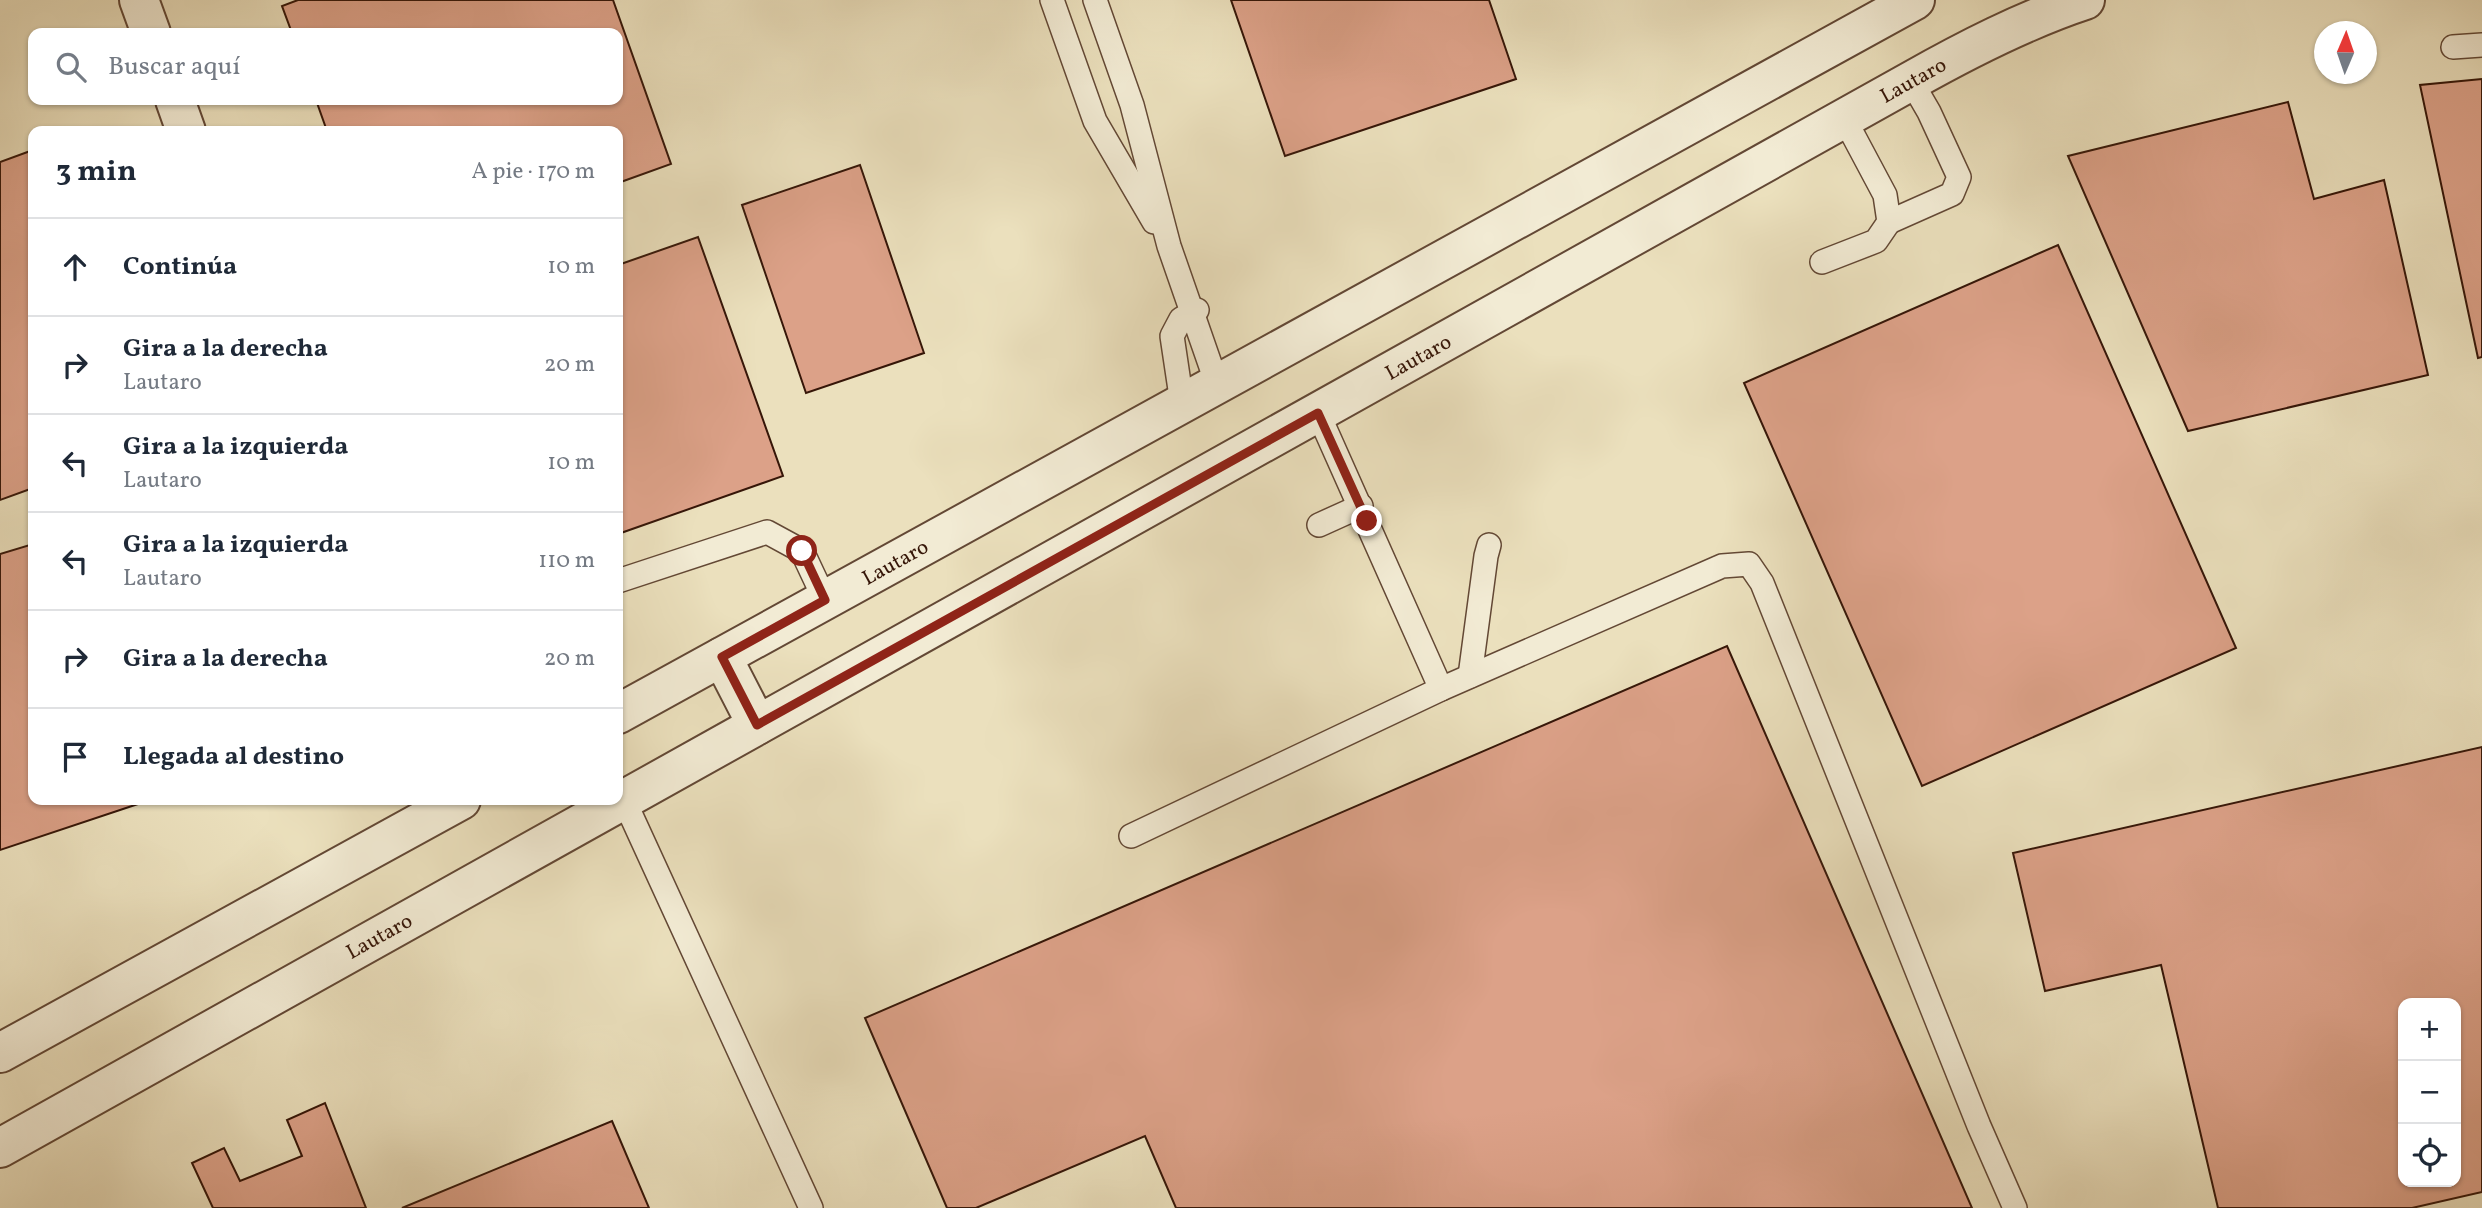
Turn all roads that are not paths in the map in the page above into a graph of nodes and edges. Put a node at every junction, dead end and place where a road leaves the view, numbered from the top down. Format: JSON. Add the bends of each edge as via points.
{"nodes":[{"id":1,"x":139,"y":0,"type":"edge"},
{"id":2,"x":1052,"y":0,"type":"edge"},
{"id":3,"x":1094,"y":0,"type":"edge"},
{"id":4,"x":1915,"y":0,"type":"edge"},
{"id":5,"x":2085,"y":0,"type":"edge"},
{"id":6,"x":149,"y":28,"type":"edge"},
{"id":7,"x":2482,"y":45,"type":"edge"},
{"id":8,"x":2453,"y":47,"type":"dead end"},
{"id":9,"x":1911,"y":81,"type":"junction"},
{"id":10,"x":177,"y":105,"type":"edge"},
{"id":11,"x":1844,"y":118,"type":"junction"},
{"id":12,"x":184,"y":126,"type":"edge"},
{"id":13,"x":1889,"y":222,"type":"junction"},
{"id":14,"x":1168,"y":246,"type":"junction"},
{"id":15,"x":1822,"y":262,"type":"dead end"},
{"id":16,"x":1195,"y":312,"type":"junction"},
{"id":17,"x":1217,"y":384,"type":"junction"},
{"id":18,"x":1182,"y":403,"type":"junction"},
{"id":19,"x":1318,"y":413,"type":"junction"},
{"id":20,"x":1361,"y":506,"type":"junction"},
{"id":21,"x":1319,"y":525,"type":"dead end"},
{"id":22,"x":1489,"y":545,"type":"dead end"},
{"id":23,"x":623,"y":578,"type":"edge"},
{"id":24,"x":825,"y":600,"type":"junction"},
{"id":25,"x":722,"y":657,"type":"junction"},
{"id":26,"x":1470,"y":676,"type":"junction"},
{"id":27,"x":1441,"y":689,"type":"junction"},
{"id":28,"x":623,"y":712,"type":"edge"},
{"id":29,"x":757,"y":725,"type":"junction"},
{"id":30,"x":624,"y":800,"type":"joint"},
{"id":31,"x":439,"y":805,"type":"edge"},
{"id":32,"x":615,"y":805,"type":"edge"},
{"id":33,"x":1131,"y":836,"type":"dead end"},
{"id":34,"x":0,"y":1053,"type":"edge"},
{"id":35,"x":0,"y":1148,"type":"edge"},
{"id":36,"x":811,"y":1208,"type":"edge"},
{"id":37,"x":2015,"y":1208,"type":"edge"}],
"edges":[{"from":1,"to":6,"type":"street"},
{"from":2,"to":14,"type":"lane","via":[[1095,121]]},
{"from":3,"to":14,"type":"lane","via":[[1132,105]]},
{"from":4,"to":17,"type":"street","name":"Lautaro"},
{"from":5,"to":9,"type":"street","name":"Lautaro","via":[[2052,10]]},
{"from":7,"to":8,"type":"lane"},
{"from":9,"to":11,"type":"street","name":"Lautaro"},
{"from":9,"to":13,"type":"lane","via":[[1959,177],[1952,194]]},
{"from":10,"to":12,"type":"street"},
{"from":11,"to":13,"type":"lane","via":[[1885,195]]},
{"from":11,"to":19,"type":"street","name":"Lautaro"},
{"from":13,"to":15,"type":"lane","via":[[1876,241]]},
{"from":14,"to":16,"type":"lane"},
{"from":16,"to":17,"type":"lane"},
{"from":16,"to":18,"type":"lane","via":[[1181,319],[1172,337]]},
{"from":17,"to":18,"type":"street","name":"Lautaro"},
{"from":18,"to":24,"type":"street","name":"Lautaro"},
{"from":19,"to":20,"type":"lane"},
{"from":19,"to":29,"type":"street","name":"Lautaro"},
{"from":20,"to":21,"type":"lane"},
{"from":20,"to":27,"type":"lane"},
{"from":22,"to":26,"type":"lane"},
{"from":23,"to":24,"type":"lane","via":[[767,532],[802,551]]},
{"from":24,"to":25,"type":"street","name":"Lautaro"},
{"from":25,"to":28,"type":"street","name":"Lautaro"},
{"from":25,"to":29,"type":"street"},
{"from":26,"to":27,"type":"lane"},
{"from":26,"to":37,"type":"lane","via":[[1723,566],[1749,564],[1762,583]]},
{"from":27,"to":33,"type":"lane"},
{"from":29,"to":30,"type":"street","name":"Lautaro"},
{"from":30,"to":36,"type":"lane"},
{"from":31,"to":34,"type":"street"},
{"from":32,"to":35,"type":"street","name":"Lautaro"}]}
